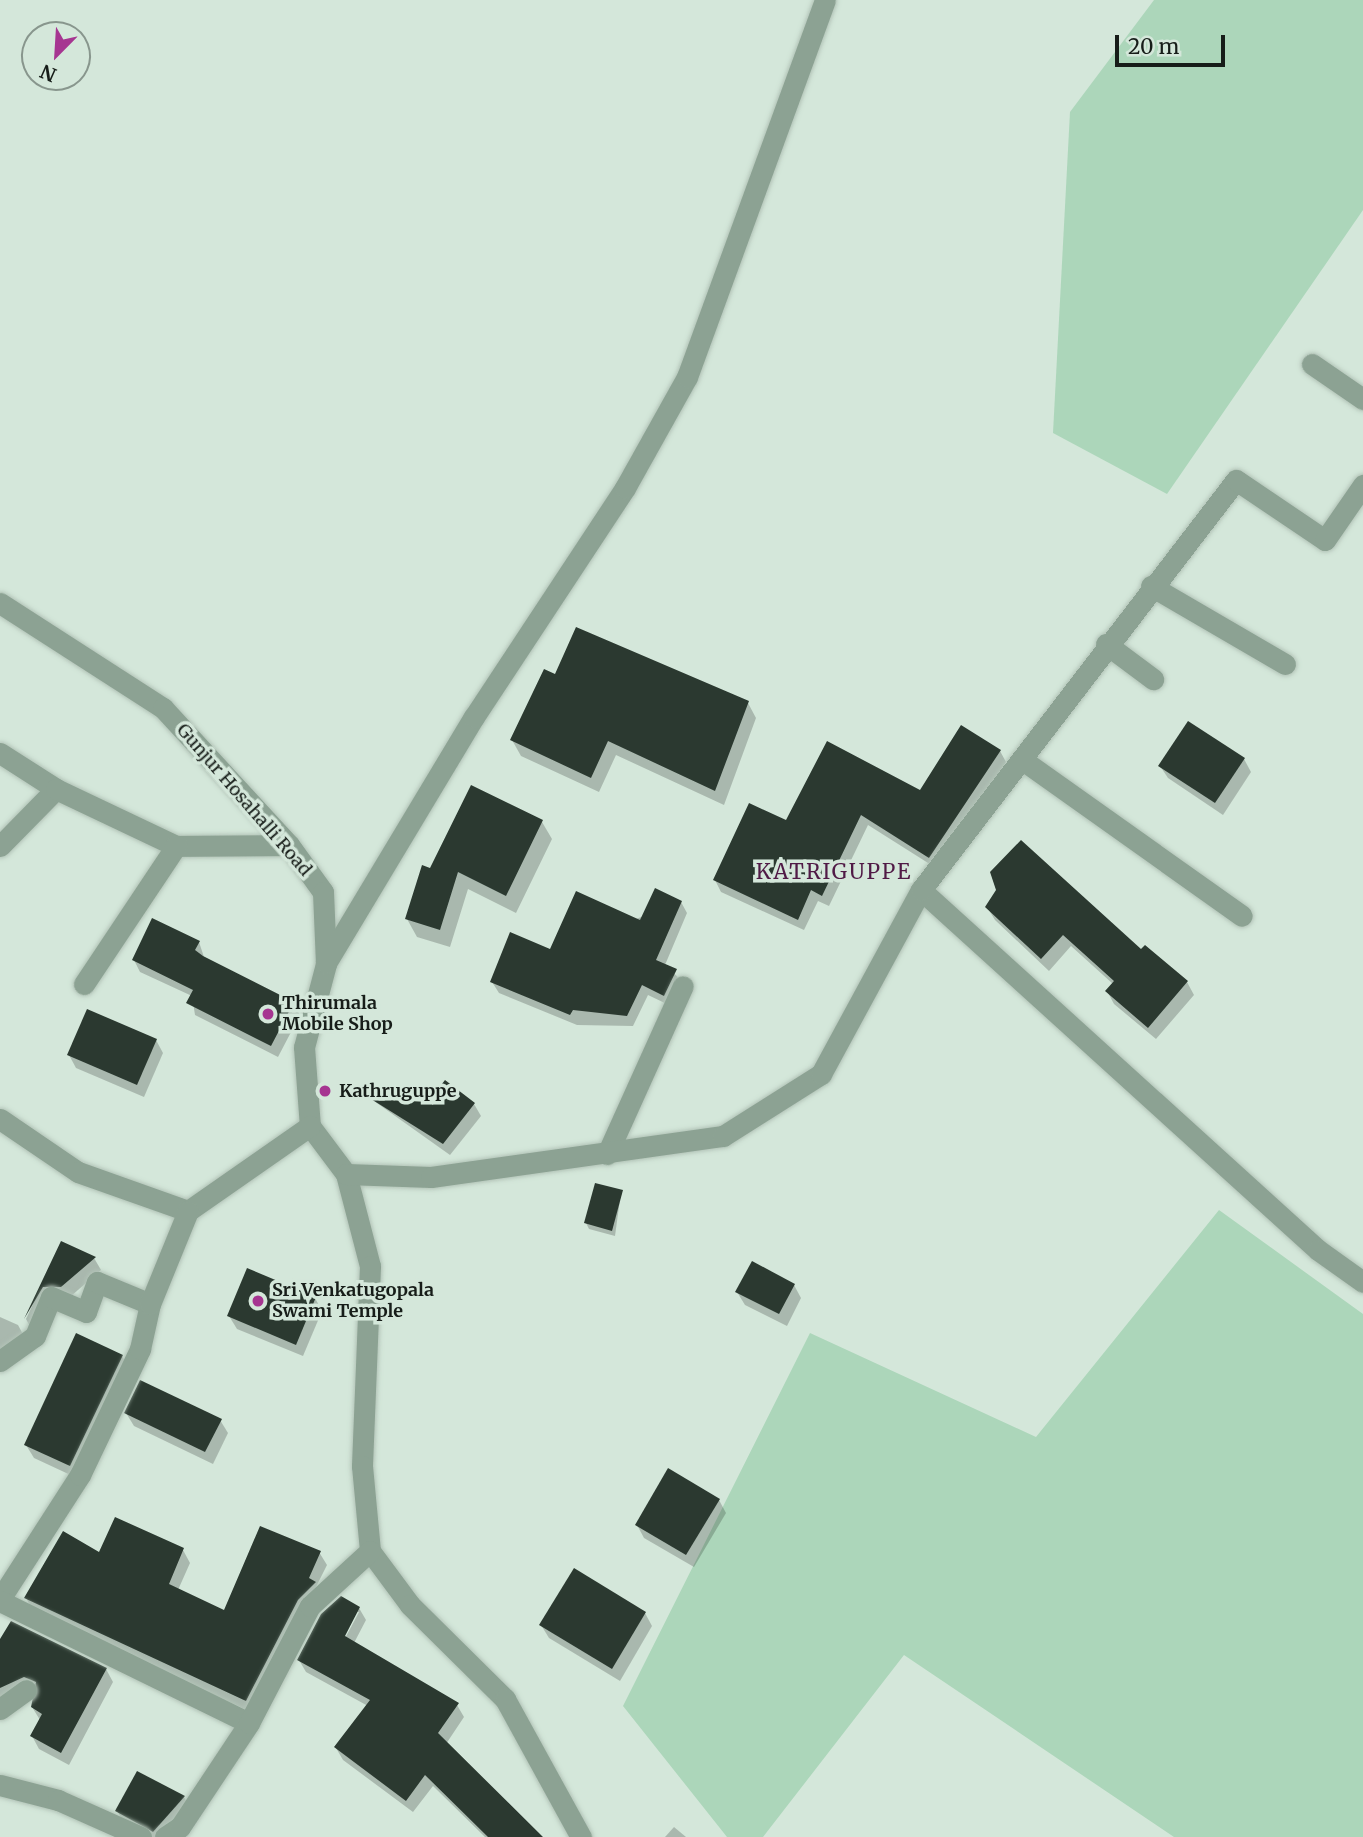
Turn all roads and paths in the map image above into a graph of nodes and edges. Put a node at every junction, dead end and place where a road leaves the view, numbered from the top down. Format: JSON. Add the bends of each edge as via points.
{"nodes":[{"id":1,"x":825,"y":0,"type":"edge"},
{"id":2,"x":1312,"y":364,"type":"dead end"},
{"id":3,"x":1363,"y":399,"type":"edge"},
{"id":4,"x":1363,"y":485,"type":"edge"},
{"id":5,"x":1152,"y":586,"type":"junction"},
{"id":6,"x":0,"y":603,"type":"edge"},
{"id":7,"x":1106,"y":645,"type":"junction"},
{"id":8,"x":1285,"y":664,"type":"dead end"},
{"id":9,"x":1153,"y":679,"type":"dead end"},
{"id":10,"x":0,"y":753,"type":"edge"},
{"id":11,"x":1024,"y":761,"type":"junction"},
{"id":12,"x":56,"y":789,"type":"junction"},
{"id":13,"x":289,"y":845,"type":"junction"},
{"id":14,"x":0,"y":846,"type":"edge"},
{"id":15,"x":176,"y":846,"type":"junction"},
{"id":16,"x":921,"y":890,"type":"junction"},
{"id":17,"x":1242,"y":916,"type":"dead end"},
{"id":18,"x":326,"y":964,"type":"junction"},
{"id":19,"x":84,"y":984,"type":"dead end"},
{"id":20,"x":682,"y":986,"type":"dead end"},
{"id":21,"x":0,"y":1119,"type":"edge"},
{"id":22,"x":310,"y":1126,"type":"junction"},
{"id":23,"x":607,"y":1154,"type":"junction"},
{"id":24,"x":346,"y":1174,"type":"junction"},
{"id":25,"x":188,"y":1211,"type":"junction"},
{"id":26,"x":1363,"y":1282,"type":"edge"},
{"id":27,"x":149,"y":1304,"type":"junction"},
{"id":28,"x":0,"y":1361,"type":"edge"},
{"id":29,"x":370,"y":1551,"type":"junction"},
{"id":30,"x":0,"y":1600,"type":"edge"},
{"id":31,"x":26,"y":1690,"type":"dead end"},
{"id":32,"x":0,"y":1709,"type":"edge"},
{"id":33,"x":249,"y":1723,"type":"junction"},
{"id":34,"x":0,"y":1785,"type":"edge"},
{"id":35,"x":141,"y":1837,"type":"edge"},
{"id":36,"x":165,"y":1837,"type":"edge"},
{"id":37,"x":581,"y":1837,"type":"edge"}],
"edges":[{"from":1,"to":18,"type":"street","via":[[687,377],[625,488],[474,717]]},
{"from":2,"to":3,"type":"street"},
{"from":4,"to":5,"type":"street","via":[[1325,540],[1236,480]]},
{"from":5,"to":7,"type":"street"},
{"from":5,"to":8,"type":"street"},
{"from":6,"to":13,"type":"street","name":"Gunjur Hosahalli Road","via":[[163,708]]},
{"from":7,"to":9,"type":"street"},
{"from":7,"to":11,"type":"street"},
{"from":10,"to":12,"type":"street"},
{"from":11,"to":16,"type":"street"},
{"from":11,"to":17,"type":"street"},
{"from":12,"to":14,"type":"street"},
{"from":12,"to":15,"type":"street"},
{"from":13,"to":15,"type":"street"},
{"from":13,"to":18,"type":"street","name":"Gunjur Hosahalli Road","via":[[323,892]]},
{"from":15,"to":19,"type":"street"},
{"from":16,"to":23,"type":"street","via":[[821,1074],[723,1136]]},
{"from":16,"to":26,"type":"street","via":[[1318,1250]]},
{"from":18,"to":22,"type":"street","name":"Gunjur Hosahalli Road","via":[[304,1047]]},
{"from":20,"to":23,"type":"street"},
{"from":21,"to":25,"type":"street","via":[[78,1172]]},
{"from":22,"to":24,"type":"street"},
{"from":22,"to":25,"type":"street"},
{"from":23,"to":24,"type":"street","via":[[431,1177]]},
{"from":24,"to":29,"type":"street","via":[[370,1266],[362,1466]]},
{"from":25,"to":27,"type":"street"},
{"from":27,"to":28,"type":"street","via":[[97,1282],[86,1312],[51,1297],[35,1336]]},
{"from":27,"to":30,"type":"street","via":[[139,1349],[80,1475]]},
{"from":29,"to":33,"type":"street","via":[[310,1606]]},
{"from":29,"to":37,"type":"street","via":[[410,1605],[505,1699]]},
{"from":30,"to":33,"type":"street"},
{"from":31,"to":32,"type":"street"},
{"from":33,"to":36,"type":"street","via":[[180,1827]]},
{"from":34,"to":35,"type":"street","via":[[58,1800]]}]}
